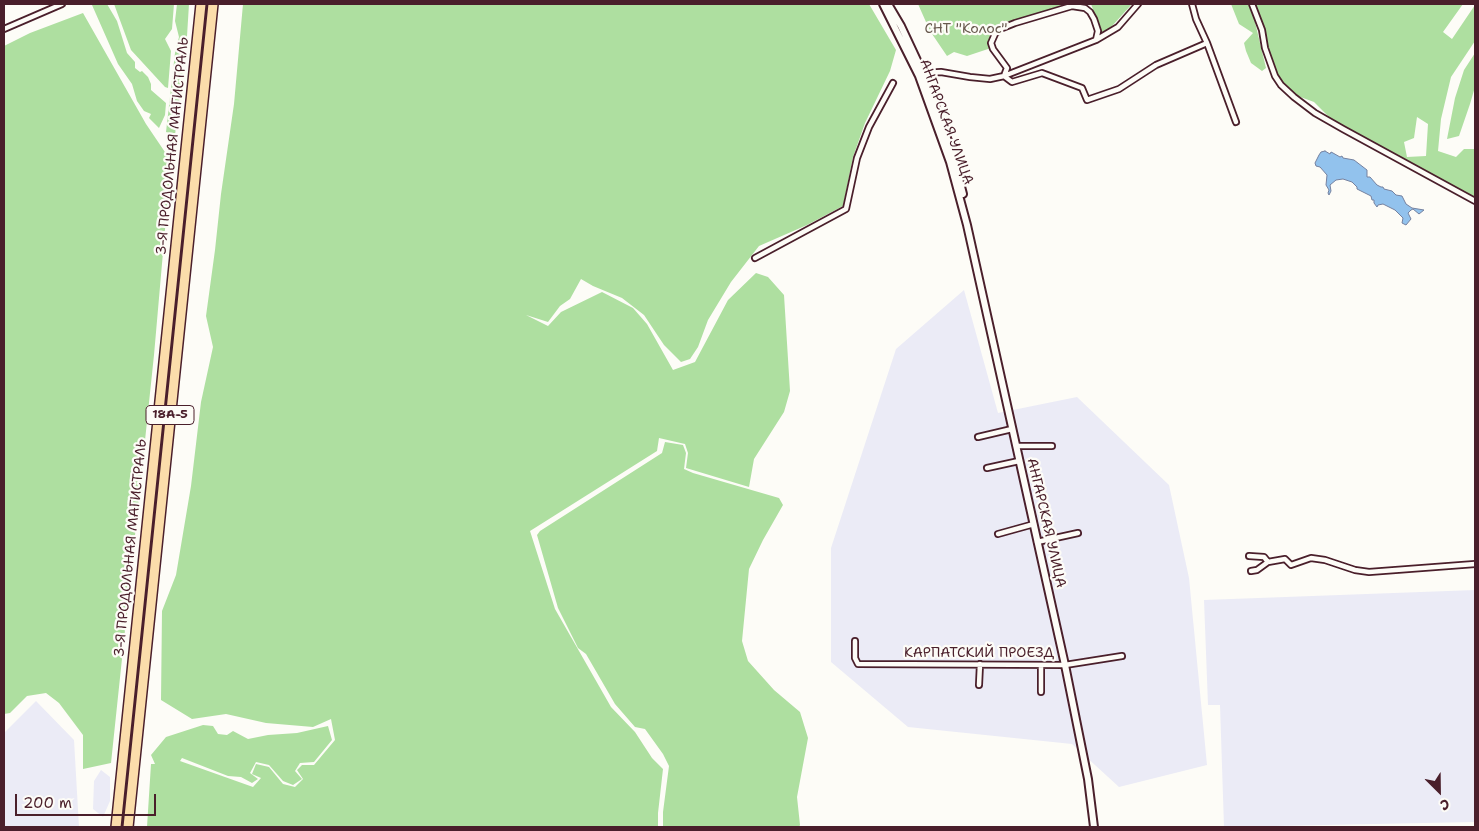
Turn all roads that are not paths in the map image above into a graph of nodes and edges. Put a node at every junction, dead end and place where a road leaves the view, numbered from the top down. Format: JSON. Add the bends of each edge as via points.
{"nodes":[{"id":1,"x":62,"y":4,"type":"edge"},
{"id":2,"x":201,"y":4,"type":"edge"},
{"id":3,"x":213,"y":4,"type":"edge"},
{"id":4,"x":883,"y":4,"type":"edge"},
{"id":5,"x":888,"y":4,"type":"edge"},
{"id":6,"x":1138,"y":4,"type":"edge"},
{"id":7,"x":1192,"y":4,"type":"edge"},
{"id":8,"x":1252,"y":4,"type":"edge"},
{"id":9,"x":1072,"y":5,"type":"edge"},
{"id":10,"x":4,"y":29,"type":"edge"},
{"id":11,"x":1096,"y":40,"type":"junction"},
{"id":12,"x":1207,"y":43,"type":"junction"},
{"id":13,"x":923,"y":73,"type":"junction"},
{"id":14,"x":1004,"y":76,"type":"junction"},
{"id":15,"x":893,"y":83,"type":"dead end"},
{"id":16,"x":1236,"y":122,"type":"dead end"},
{"id":17,"x":1475,"y":201,"type":"edge"},
{"id":18,"x":967,"y":225,"type":"junction"},
{"id":19,"x":755,"y":258,"type":"dead end"},
{"id":20,"x":1012,"y":429,"type":"junction"},
{"id":21,"x":978,"y":437,"type":"dead end"},
{"id":22,"x":1016,"y":446,"type":"junction"},
{"id":23,"x":1052,"y":446,"type":"dead end"},
{"id":24,"x":1019,"y":461,"type":"junction"},
{"id":25,"x":987,"y":468,"type":"dead end"},
{"id":26,"x":1034,"y":524,"type":"junction"},
{"id":27,"x":1078,"y":533,"type":"dead end"},
{"id":28,"x":998,"y":534,"type":"dead end"},
{"id":29,"x":1037,"y":542,"type":"junction"},
{"id":30,"x":1249,"y":556,"type":"dead end"},
{"id":31,"x":1268,"y":562,"type":"junction"},
{"id":32,"x":1475,"y":564,"type":"edge"},
{"id":33,"x":1251,"y":571,"type":"dead end"},
{"id":34,"x":855,"y":641,"type":"dead end"},
{"id":35,"x":1122,"y":656,"type":"dead end"},
{"id":36,"x":980,"y":664,"type":"junction"},
{"id":37,"x":1041,"y":665,"type":"junction"},
{"id":38,"x":1065,"y":665,"type":"junction"},
{"id":39,"x":979,"y":685,"type":"dead end"},
{"id":40,"x":1041,"y":692,"type":"dead end"},
{"id":41,"x":116,"y":827,"type":"edge"},
{"id":42,"x":128,"y":827,"type":"edge"},
{"id":43,"x":1094,"y":827,"type":"edge"}],
"edges":[{"from":1,"to":10,"type":"street"},
{"from":2,"to":41,"type":"highway","name":"3-Я ПРОДОЛЬНАЯ МАГИСТРАЛЬ","number":"18А-5"},
{"from":3,"to":42,"type":"highway","name":"3-Я ПРОДОЛЬНАЯ МАГИСТРАЛЬ","number":"18А-5"},
{"from":4,"to":18,"type":"main road","name":"АНГАРСКАЯ УЛИЦА","via":[[919,76],[950,162]]},
{"from":5,"to":13,"type":"main road","name":"АНГАРСКАЯ УЛИЦА"},
{"from":6,"to":11,"type":"street","via":[[1118,27]]},
{"from":7,"to":12,"type":"street"},
{"from":8,"to":17,"type":"street","via":[[1275,76],[1294,98],[1342,130]]},
{"from":9,"to":11,"type":"street","via":[[1090,12],[1098,31]]},
{"from":9,"to":14,"type":"street","via":[[1015,23],[995,34],[991,43],[1007,68]]},
{"from":11,"to":14,"type":"street"},
{"from":12,"to":14,"type":"street","via":[[1156,65],[1119,88],[1087,100],[1082,88],[1042,73],[1012,82]]},
{"from":12,"to":16,"type":"street"},
{"from":13,"to":14,"type":"street","via":[[941,72],[990,79]]},
{"from":13,"to":18,"type":"main road","name":"АНГАРСКАЯ УЛИЦА","via":[[955,162]]},
{"from":15,"to":19,"type":"street","via":[[869,126],[857,158],[846,209]]},
{"from":18,"to":20,"type":"main road","name":"АНГАРСКАЯ УЛИЦА"},
{"from":20,"to":21,"type":"street"},
{"from":20,"to":22,"type":"main road","name":"АНГАРСКАЯ УЛИЦА"},
{"from":22,"to":23,"type":"street"},
{"from":22,"to":24,"type":"main road","name":"АНГАРСКАЯ УЛИЦА"},
{"from":24,"to":25,"type":"street"},
{"from":24,"to":26,"type":"main road","name":"АНГАРСКАЯ УЛИЦА"},
{"from":26,"to":28,"type":"street"},
{"from":26,"to":29,"type":"main road","name":"АНГАРСКАЯ УЛИЦА"},
{"from":27,"to":29,"type":"street"},
{"from":29,"to":38,"type":"main road","name":"АНГАРСКАЯ УЛИЦА"},
{"from":30,"to":31,"type":"street","via":[[1264,557]]},
{"from":31,"to":32,"type":"street","via":[[1285,560],[1291,565],[1311,558],[1356,570],[1384,571]]},
{"from":31,"to":33,"type":"street"},
{"from":34,"to":36,"type":"street","name":"КАРПАТСКИЙ ПРОЕЗД","via":[[858,664]]},
{"from":35,"to":38,"type":"street","name":"КАРПАТСКИЙ ПРОЕЗД"},
{"from":36,"to":37,"type":"street","name":"КАРПАТСКИЙ ПРОЕЗД"},
{"from":36,"to":39,"type":"street"},
{"from":37,"to":38,"type":"street","name":"КАРПАТСКИЙ ПРОЕЗД"},
{"from":37,"to":40,"type":"street"},
{"from":38,"to":43,"type":"main road","name":"АНГАРСКАЯ УЛИЦА"}]}
